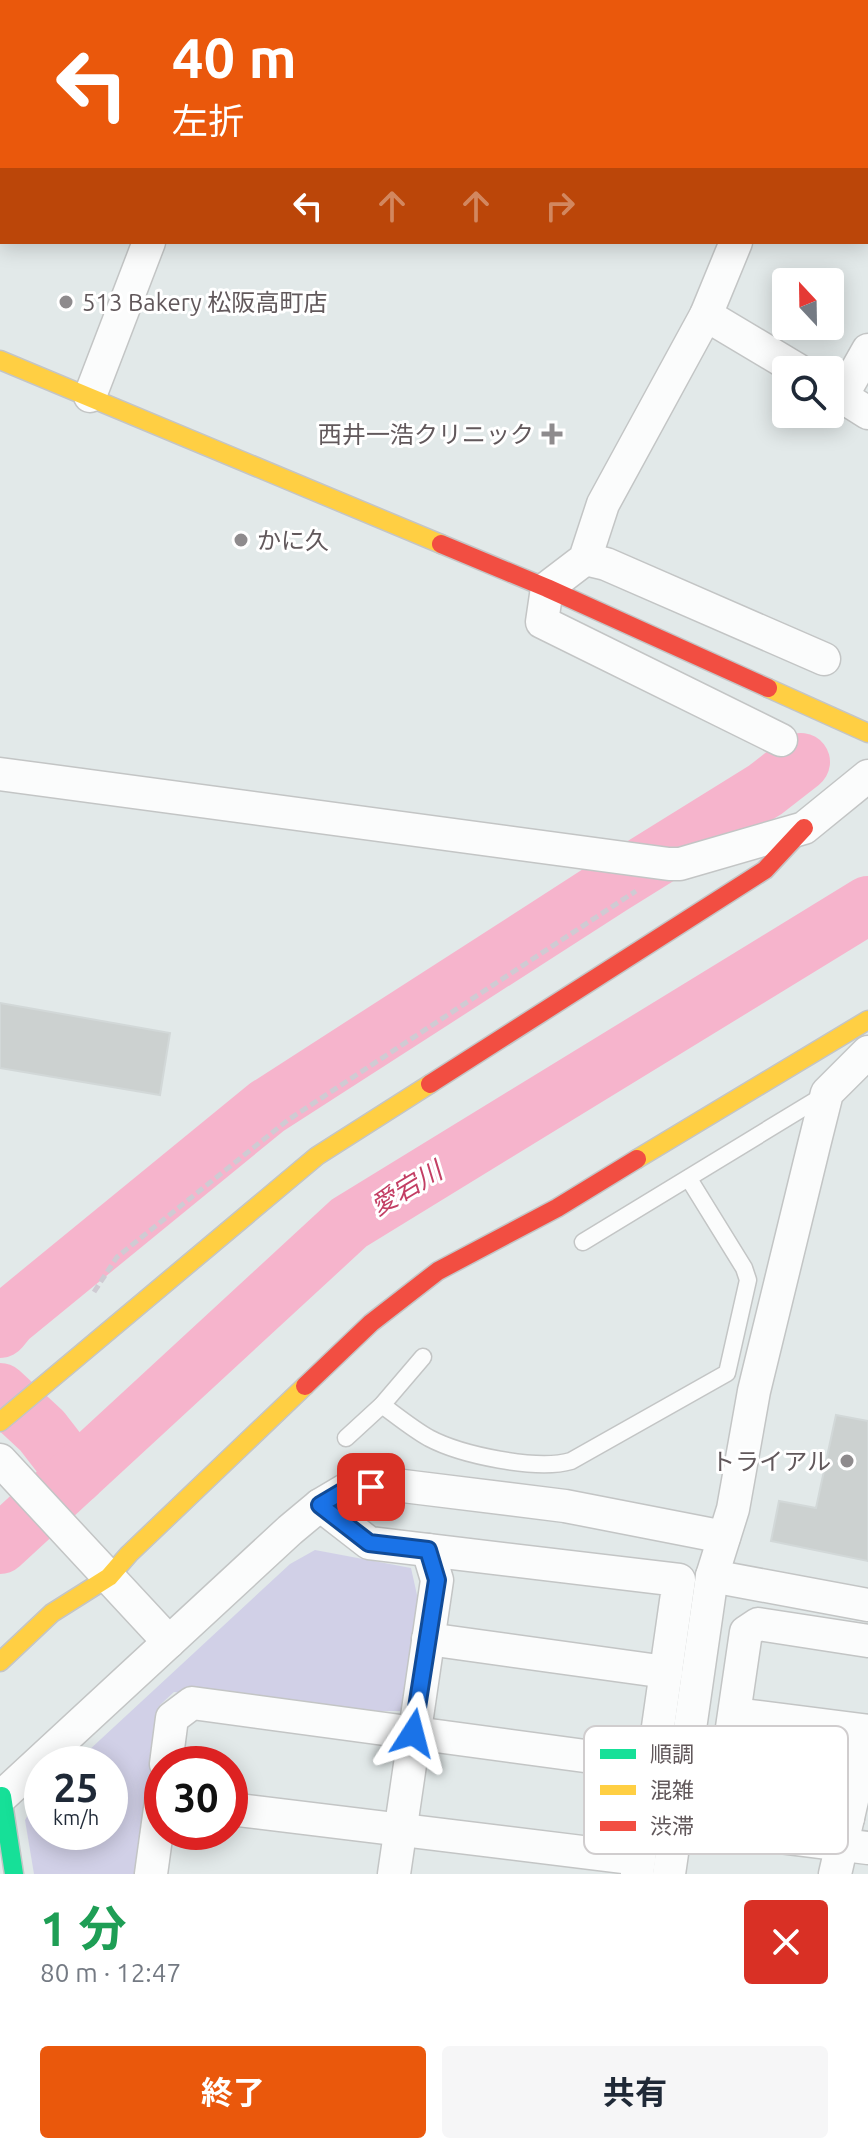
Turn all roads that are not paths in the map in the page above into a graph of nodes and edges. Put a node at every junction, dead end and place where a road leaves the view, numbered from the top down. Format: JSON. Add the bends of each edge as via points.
{"nodes":[{"id":1,"x":148,"y":244,"type":"edge"},
{"id":2,"x":735,"y":244,"type":"edge"},
{"id":3,"x":706,"y":315,"type":"junction"},
{"id":4,"x":868,"y":350,"type":"edge"},
{"id":5,"x":775,"y":356,"type":"edge"},
{"id":6,"x":0,"y":360,"type":"edge"},
{"id":7,"x":90,"y":396,"type":"junction"},
{"id":8,"x":847,"y":399,"type":"edge"},
{"id":9,"x":585,"y":559,"type":"junction"},
{"id":10,"x":547,"y":588,"type":"junction"},
{"id":11,"x":824,"y":659,"type":"dead end"},
{"id":12,"x":868,"y":733,"type":"edge"},
{"id":13,"x":781,"y":740,"type":"dead end"},
{"id":14,"x":0,"y":774,"type":"edge"},
{"id":15,"x":868,"y":776,"type":"edge"},
{"id":16,"x":804,"y":828,"type":"junction"},
{"id":17,"x":868,"y":1020,"type":"edge"},
{"id":18,"x":868,"y":1052,"type":"edge"},
{"id":19,"x":827,"y":1093,"type":"junction"},
{"id":20,"x":689,"y":1179,"type":"junction"},
{"id":21,"x":583,"y":1242,"type":"dead end"},
{"id":22,"x":423,"y":1357,"type":"dead end"},
{"id":23,"x":382,"y":1405,"type":"junction"},
{"id":24,"x":0,"y":1422,"type":"edge"},
{"id":25,"x":346,"y":1438,"type":"dead end"},
{"id":26,"x":0,"y":1460,"type":"edge"},
{"id":27,"x":320,"y":1505,"type":"junction"},
{"id":28,"x":724,"y":1537,"type":"junction"},
{"id":29,"x":428,"y":1550,"type":"junction"},
{"id":30,"x":712,"y":1576,"type":"junction"},
{"id":31,"x":109,"y":1577,"type":"junction"},
{"id":32,"x":868,"y":1605,"type":"edge"},
{"id":33,"x":428,"y":1639,"type":"junction"},
{"id":34,"x":868,"y":1641,"type":"edge"},
{"id":35,"x":169,"y":1642,"type":"junction"},
{"id":36,"x":0,"y":1662,"type":"edge"},
{"id":37,"x":666,"y":1672,"type":"junction"},
{"id":38,"x":735,"y":1714,"type":"junction"},
{"id":39,"x":658,"y":1726,"type":"edge"},
{"id":40,"x":690,"y":1726,"type":"edge"},
{"id":41,"x":733,"y":1726,"type":"edge"},
{"id":42,"x":801,"y":1726,"type":"edge"},
{"id":43,"x":413,"y":1733,"type":"junction"},
{"id":44,"x":867,"y":1738,"type":"edge"},
{"id":45,"x":168,"y":1746,"type":"edge"},
{"id":46,"x":584,"y":1756,"type":"edge"},
{"id":47,"x":1,"y":1797,"type":"edge"},
{"id":48,"x":248,"y":1811,"type":"edge"},
{"id":49,"x":400,"y":1828,"type":"junction"},
{"id":50,"x":848,"y":1846,"type":"edge"},
{"id":51,"x":155,"y":1850,"type":"edge"},
{"id":52,"x":672,"y":1854,"type":"edge"},
{"id":53,"x":638,"y":1866,"type":"edge"},
{"id":54,"x":14,"y":1874,"type":"edge"},
{"id":55,"x":151,"y":1874,"type":"edge"},
{"id":56,"x":394,"y":1874,"type":"edge"},
{"id":57,"x":669,"y":1874,"type":"edge"}],
"edges":[{"from":1,"to":7,"type":"street"},
{"from":2,"to":3,"type":"street"},
{"from":3,"to":5,"type":"street"},
{"from":3,"to":9,"type":"street","via":[[603,504]]},
{"from":4,"to":8,"type":"street"},
{"from":6,"to":7,"type":"street"},
{"from":7,"to":10,"type":"street"},
{"from":9,"to":10,"type":"street"},
{"from":9,"to":11,"type":"street"},
{"from":10,"to":12,"type":"street"},
{"from":10,"to":13,"type":"street","via":[[542,622]]},
{"from":14,"to":16,"type":"street","via":[[669,864]]},
{"from":15,"to":16,"type":"street"},
{"from":16,"to":24,"type":"street","via":[[765,870],[317,1156]]},
{"from":17,"to":31,"type":"street","via":[[557,1208],[438,1271],[371,1323]]},
{"from":18,"to":19,"type":"street"},
{"from":19,"to":20,"type":"lane"},
{"from":19,"to":28,"type":"street"},
{"from":20,"to":21,"type":"lane"},
{"from":20,"to":23,"type":"lane","via":[[748,1280],[727,1373],[555,1466],[467,1452],[431,1439]]},
{"from":22,"to":23,"type":"lane"},
{"from":23,"to":25,"type":"lane"},
{"from":26,"to":31,"type":"street"},
{"from":27,"to":28,"type":"street","via":[[347,1489],[395,1485],[565,1506]]},
{"from":27,"to":29,"type":"street","via":[[369,1543]]},
{"from":27,"to":35,"type":"street"},
{"from":28,"to":30,"type":"street"},
{"from":29,"to":33,"type":"street","via":[[437,1580]]},
{"from":29,"to":37,"type":"street","via":[[679,1580]]},
{"from":30,"to":32,"type":"street"},
{"from":30,"to":40,"type":"street"},
{"from":31,"to":35,"type":"street"},
{"from":31,"to":36,"type":"street","via":[[52,1613]]},
{"from":33,"to":37,"type":"street"},
{"from":33,"to":43,"type":"street"},
{"from":34,"to":38,"type":"street","via":[[758,1624],[746,1632]]},
{"from":35,"to":47,"type":"street"},
{"from":37,"to":39,"type":"street"},
{"from":38,"to":41,"type":"street"},
{"from":38,"to":42,"type":"street"},
{"from":43,"to":45,"type":"street","via":[[192,1703],[172,1718]]},
{"from":43,"to":46,"type":"street"},
{"from":43,"to":49,"type":"street"},
{"from":44,"to":50,"type":"street"},
{"from":47,"to":54,"type":"street"},
{"from":48,"to":49,"type":"street"},
{"from":49,"to":53,"type":"street"},
{"from":49,"to":56,"type":"street"},
{"from":51,"to":55,"type":"street"},
{"from":52,"to":57,"type":"street"}]}
